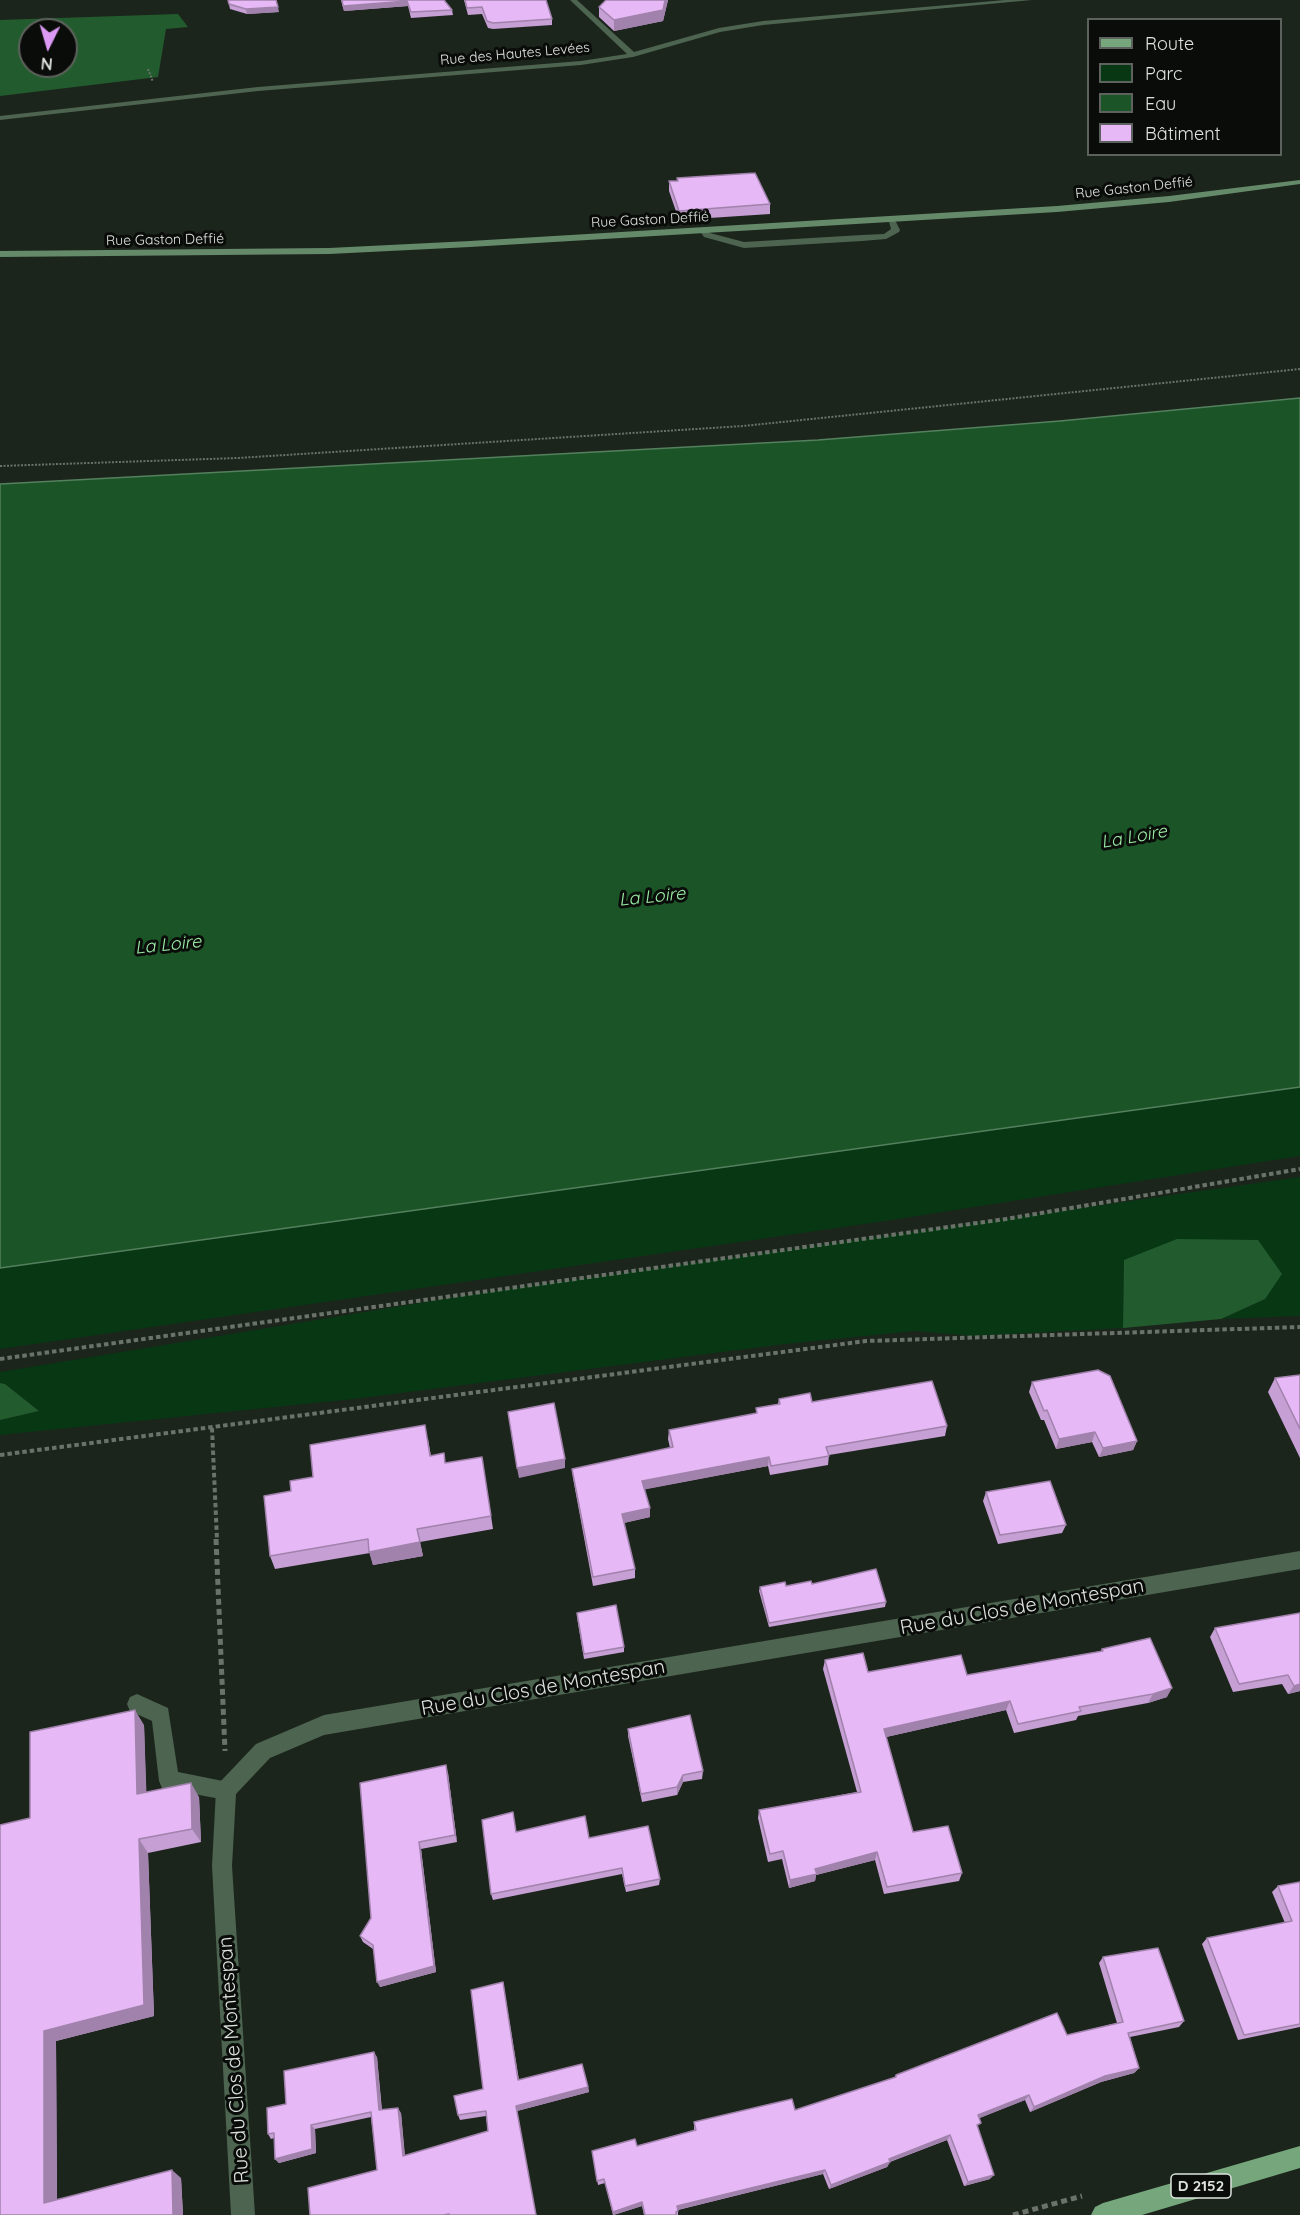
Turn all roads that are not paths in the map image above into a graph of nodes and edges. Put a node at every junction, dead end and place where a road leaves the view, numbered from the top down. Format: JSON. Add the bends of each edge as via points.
{"nodes":[{"id":1,"x":573,"y":0,"type":"edge"},
{"id":2,"x":1029,"y":0,"type":"edge"},
{"id":3,"x":633,"y":55,"type":"junction"},
{"id":4,"x":0,"y":118,"type":"edge"},
{"id":5,"x":1300,"y":182,"type":"edge"},
{"id":6,"x":891,"y":220,"type":"junction"},
{"id":7,"x":704,"y":231,"type":"junction"},
{"id":8,"x":0,"y":254,"type":"edge"},
{"id":9,"x":1300,"y":1560,"type":"edge"},
{"id":10,"x":137,"y":1704,"type":"dead end"},
{"id":11,"x":226,"y":1790,"type":"junction"},
{"id":12,"x":1300,"y":2157,"type":"edge"},
{"id":13,"x":243,"y":2215,"type":"edge"},
{"id":14,"x":1103,"y":2215,"type":"edge"}],
"edges":[{"from":1,"to":3,"type":"street"},
{"from":2,"to":3,"type":"street","name":"Rue des Hautes Levées","via":[[763,23],[719,30]]},
{"from":3,"to":4,"type":"street","name":"Rue des Hautes Levées","via":[[581,63],[258,88]]},
{"from":5,"to":6,"type":"main road","name":"Rue Gaston Deffié","via":[[1113,204]]},
{"from":6,"to":7,"type":"main road","name":"Rue Gaston Deffié"},
{"from":6,"to":7,"type":"street","via":[[896,230],[886,236],[851,239],[744,245]]},
{"from":7,"to":8,"type":"main road","name":"Rue Gaston Deffié","via":[[329,251]]},
{"from":9,"to":11,"type":"street","name":"Rue du Clos de Montespan","via":[[324,1725],[263,1751]]},
{"from":10,"to":11,"type":"street","via":[[161,1715],[169,1781]]},
{"from":11,"to":13,"type":"street","name":"Rue du Clos de Montespan","via":[[222,1866]]},
{"from":12,"to":14,"type":"main road","number":"D 2152"}]}
